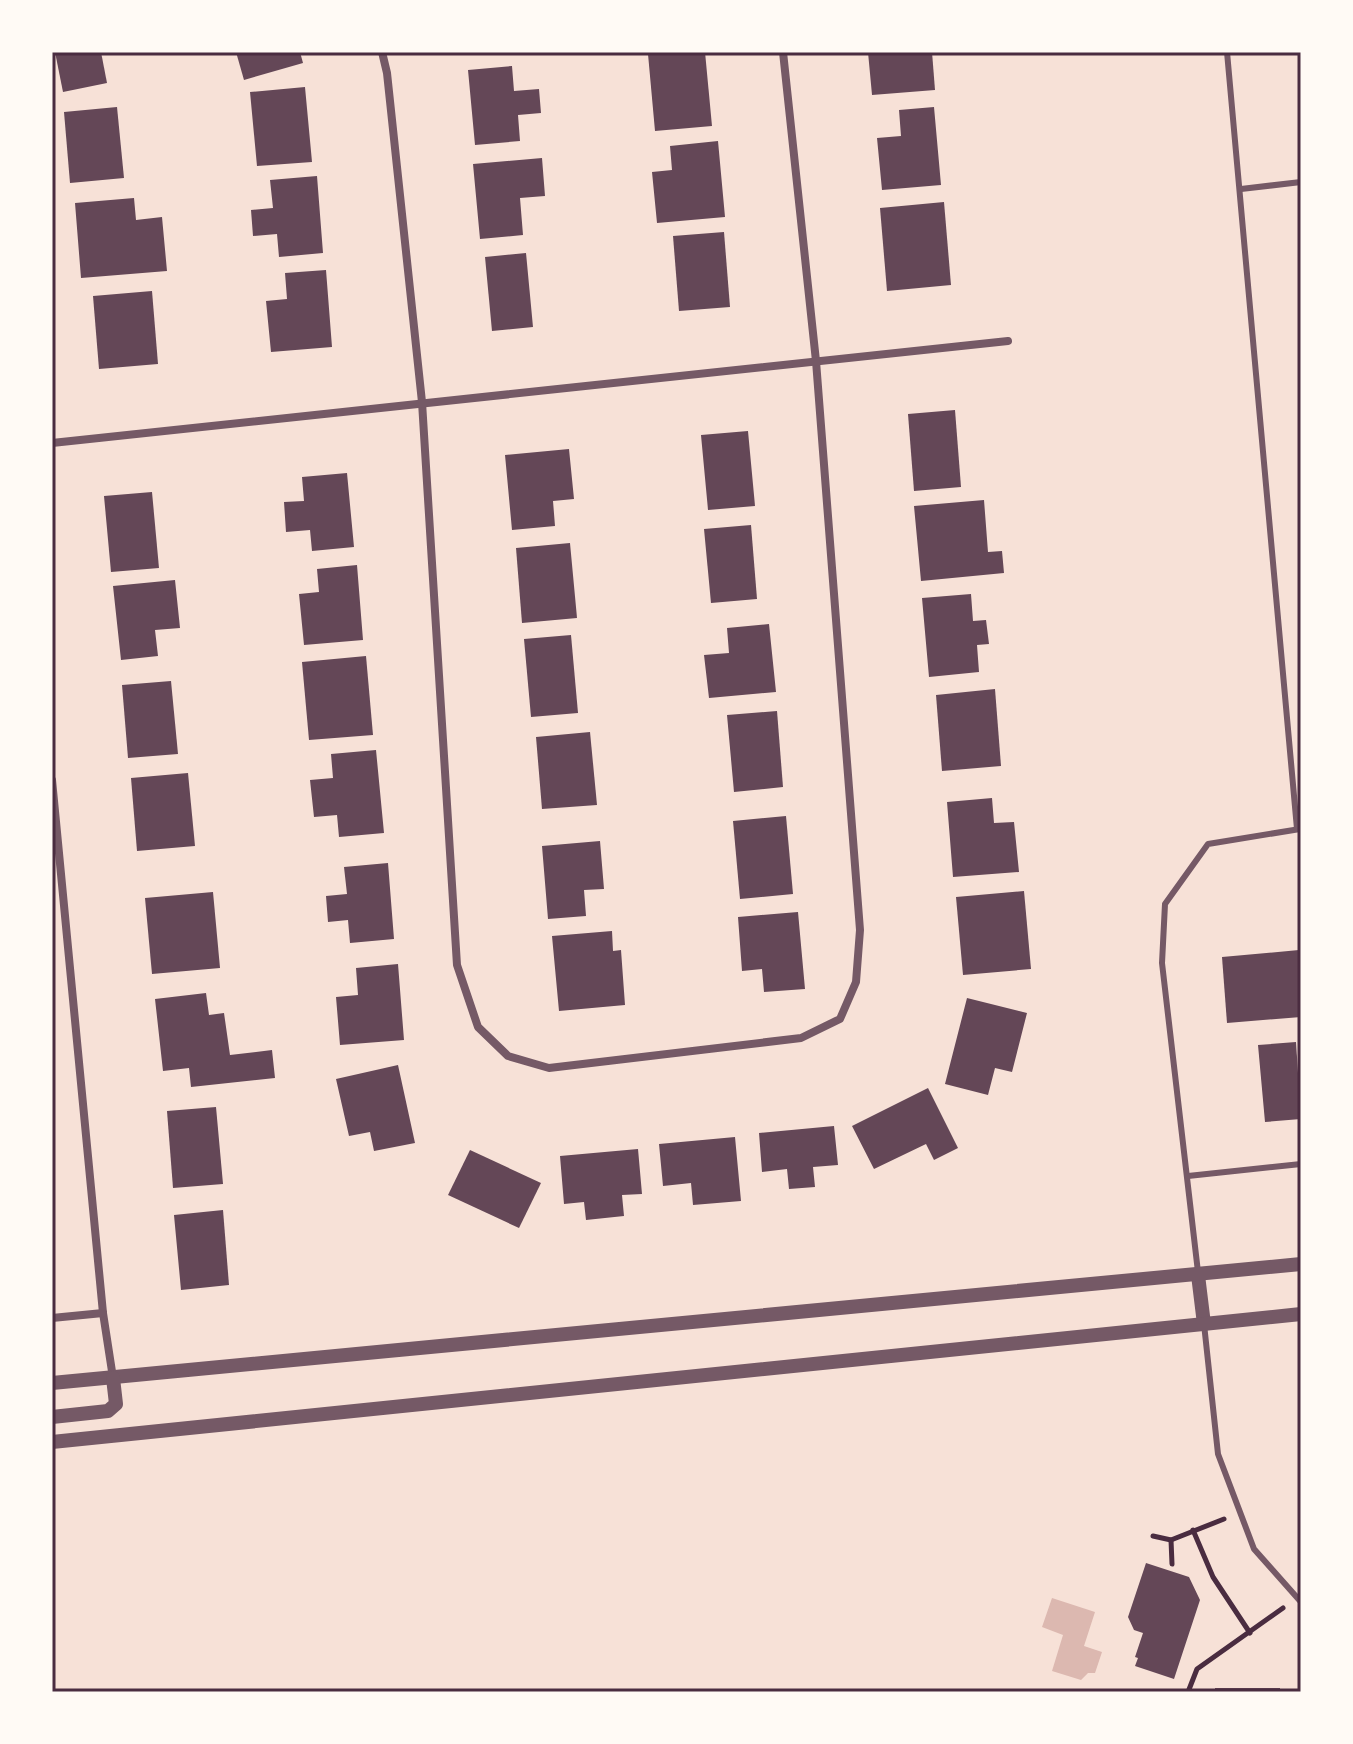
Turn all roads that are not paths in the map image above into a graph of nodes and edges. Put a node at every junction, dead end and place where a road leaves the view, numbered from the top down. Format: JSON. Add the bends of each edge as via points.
{"nodes":[{"id":1,"x":382,"y":52,"type":"edge"},
{"id":2,"x":783,"y":52,"type":"edge"},
{"id":3,"x":1227,"y":52,"type":"edge"},
{"id":4,"x":1301,"y":182,"type":"edge"},
{"id":5,"x":1241,"y":189,"type":"junction"},
{"id":6,"x":1008,"y":341,"type":"dead end"},
{"id":7,"x":816,"y":361,"type":"junction"},
{"id":8,"x":422,"y":402,"type":"junction"},
{"id":9,"x":52,"y":443,"type":"edge"},
{"id":10,"x":52,"y":780,"type":"edge"},
{"id":11,"x":1299,"y":829,"type":"edge"},
{"id":12,"x":65,"y":916,"type":"junction"},
{"id":13,"x":52,"y":917,"type":"edge"},
{"id":14,"x":1301,"y":1164,"type":"edge"},
{"id":15,"x":1188,"y":1176,"type":"junction"},
{"id":16,"x":1301,"y":1264,"type":"edge"},
{"id":17,"x":1198,"y":1275,"type":"junction"},
{"id":18,"x":103,"y":1313,"type":"junction"},
{"id":19,"x":1301,"y":1314,"type":"edge"},
{"id":20,"x":52,"y":1318,"type":"edge"},
{"id":21,"x":1204,"y":1324,"type":"junction"},
{"id":22,"x":113,"y":1378,"type":"junction"},
{"id":23,"x":52,"y":1383,"type":"edge"},
{"id":24,"x":52,"y":1417,"type":"edge"},
{"id":25,"x":52,"y":1442,"type":"edge"},
{"id":26,"x":1299,"y":1600,"type":"edge"}],
"edges":[{"from":1,"to":8,"type":"street"},
{"from":2,"to":7,"type":"street"},
{"from":3,"to":5,"type":"lane"},
{"from":4,"to":5,"type":"lane"},
{"from":5,"to":11,"type":"lane"},
{"from":6,"to":7,"type":"street"},
{"from":7,"to":8,"type":"street"},
{"from":7,"to":8,"type":"street","via":[[860,930],[856,982],[840,1019],[801,1038],[549,1068],[508,1056],[478,1027],[457,965]]},
{"from":8,"to":9,"type":"street"},
{"from":10,"to":12,"type":"street"},
{"from":11,"to":15,"type":"lane","via":[[1208,844],[1165,904],[1162,963]]},
{"from":12,"to":13,"type":"street"},
{"from":12,"to":18,"type":"street"},
{"from":14,"to":15,"type":"lane"},
{"from":15,"to":17,"type":"lane"},
{"from":16,"to":17,"type":"street"},
{"from":17,"to":21,"type":"street"},
{"from":17,"to":22,"type":"street"},
{"from":18,"to":20,"type":"street"},
{"from":18,"to":22,"type":"street"},
{"from":19,"to":21,"type":"street"},
{"from":21,"to":25,"type":"street"},
{"from":21,"to":26,"type":"lane","via":[[1218,1454],[1254,1549]]},
{"from":22,"to":23,"type":"street"},
{"from":22,"to":24,"type":"street","via":[[116,1404],[108,1411]]}]}
